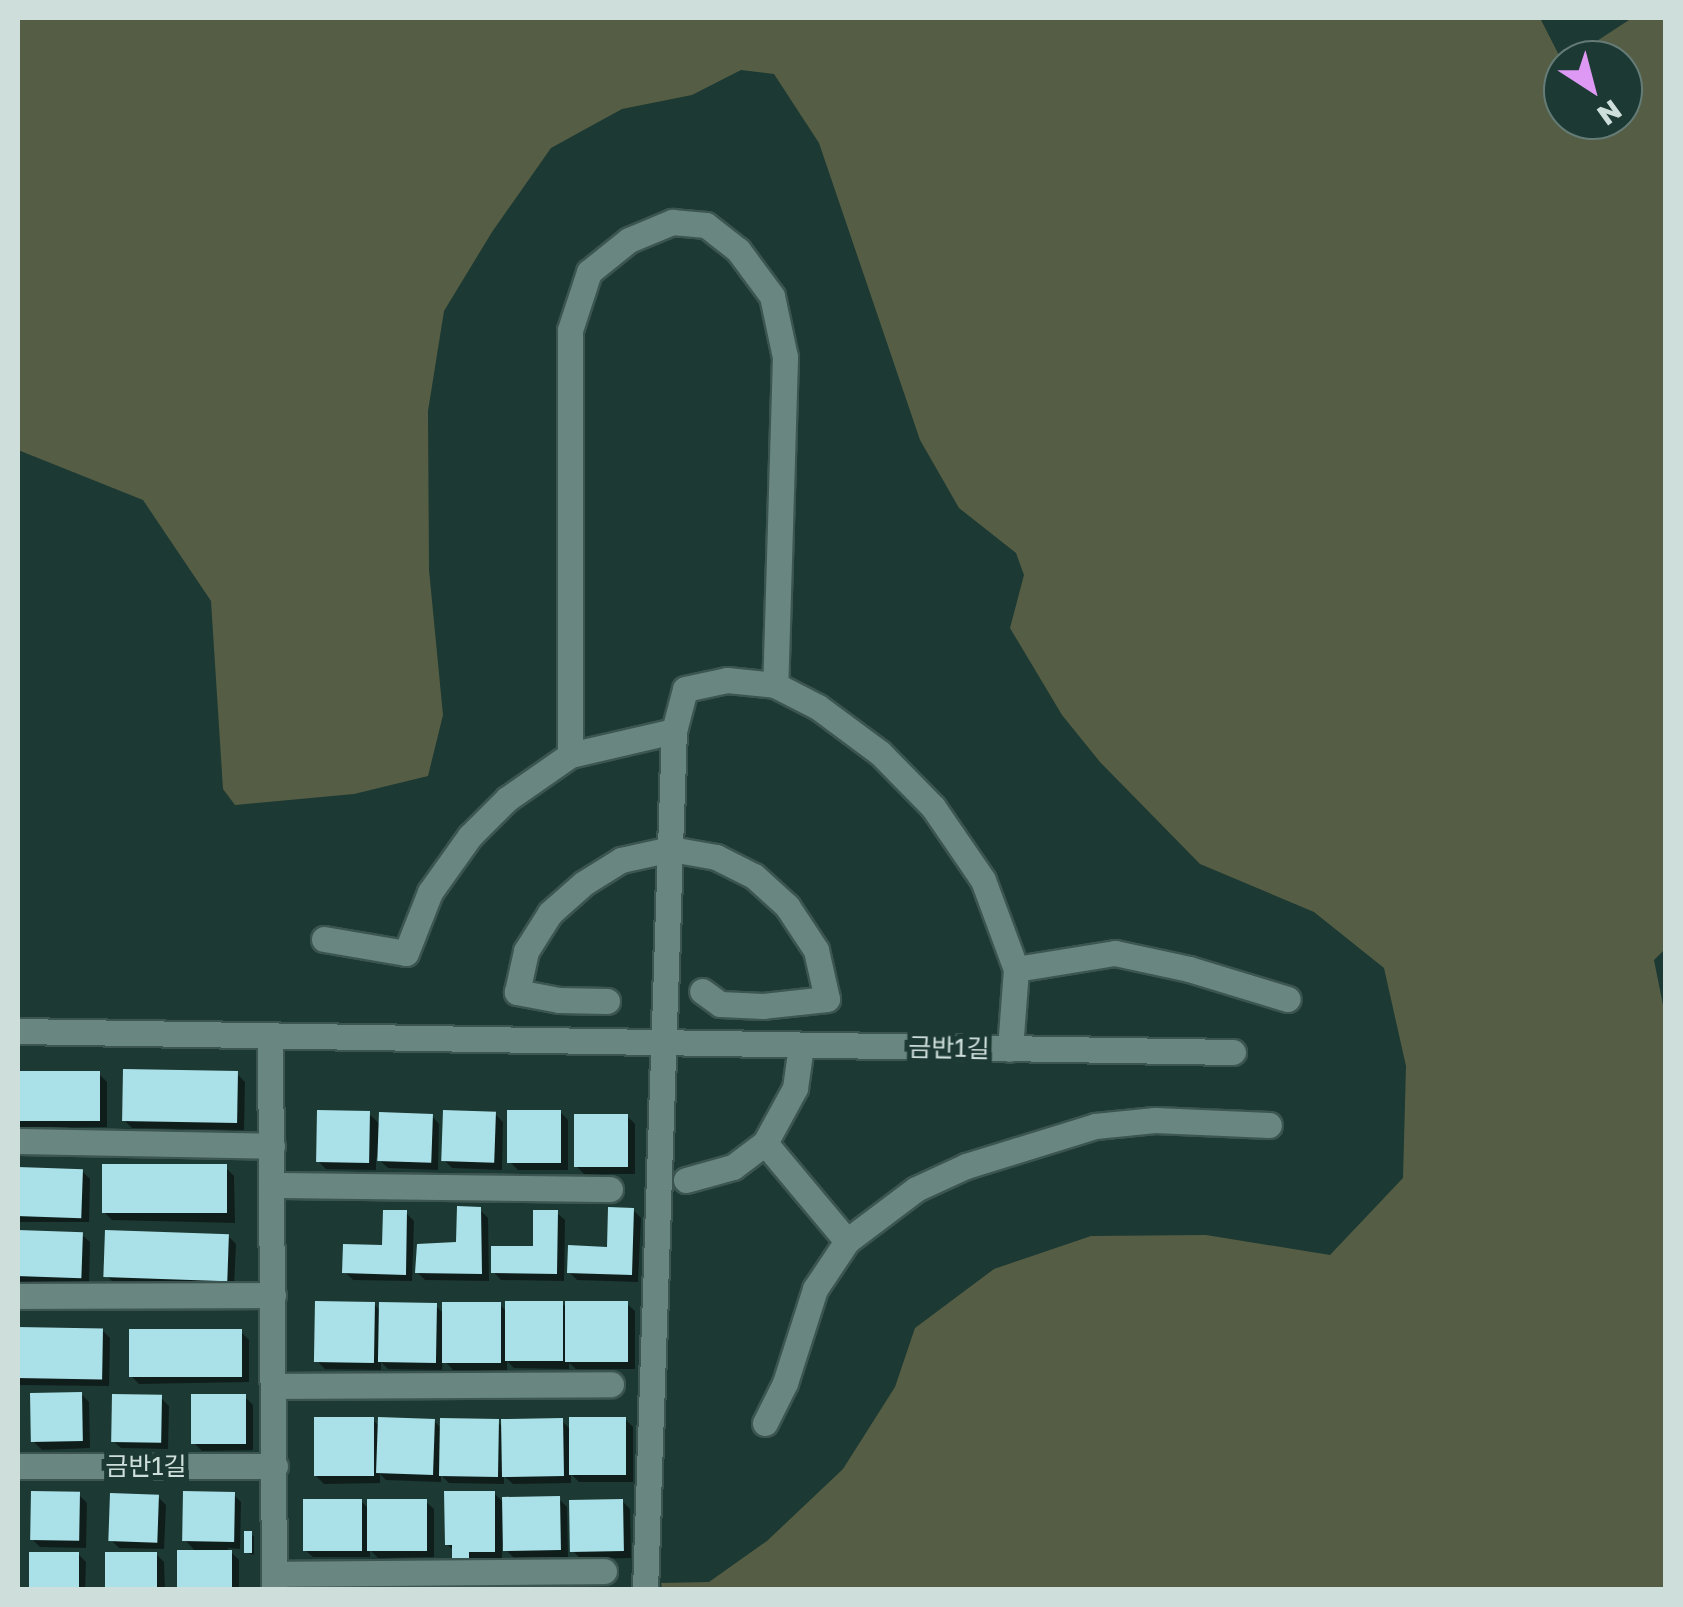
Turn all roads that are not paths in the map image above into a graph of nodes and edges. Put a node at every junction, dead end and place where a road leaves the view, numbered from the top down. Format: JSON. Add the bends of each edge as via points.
{"nodes":[{"id":1,"x":775,"y":685,"type":"junction"},
{"id":2,"x":674,"y":731,"type":"junction"},
{"id":3,"x":570,"y":755,"type":"junction"},
{"id":4,"x":672,"y":849,"type":"junction"},
{"id":5,"x":324,"y":939,"type":"dead end"},
{"id":6,"x":1016,"y":969,"type":"junction"},
{"id":7,"x":702,"y":991,"type":"dead end"},
{"id":8,"x":1288,"y":999,"type":"dead end"},
{"id":9,"x":607,"y":1001,"type":"dead end"},
{"id":10,"x":18,"y":1031,"type":"edge"},
{"id":11,"x":270,"y":1039,"type":"junction"},
{"id":12,"x":665,"y":1044,"type":"junction"},
{"id":13,"x":800,"y":1046,"type":"junction"},
{"id":14,"x":1010,"y":1049,"type":"junction"},
{"id":15,"x":1234,"y":1052,"type":"dead end"},
{"id":16,"x":1269,"y":1125,"type":"dead end"},
{"id":17,"x":18,"y":1141,"type":"edge"},
{"id":18,"x":766,"y":1143,"type":"junction"},
{"id":19,"x":272,"y":1146,"type":"junction"},
{"id":20,"x":686,"y":1180,"type":"dead end"},
{"id":21,"x":273,"y":1186,"type":"junction"},
{"id":22,"x":610,"y":1189,"type":"dead end"},
{"id":23,"x":847,"y":1242,"type":"junction"},
{"id":24,"x":273,"y":1295,"type":"junction"},
{"id":25,"x":18,"y":1296,"type":"edge"},
{"id":26,"x":611,"y":1384,"type":"dead end"},
{"id":27,"x":274,"y":1386,"type":"junction"},
{"id":28,"x":765,"y":1422,"type":"dead end"},
{"id":29,"x":18,"y":1466,"type":"edge"},
{"id":30,"x":275,"y":1466,"type":"junction"},
{"id":31,"x":604,"y":1571,"type":"dead end"},
{"id":32,"x":274,"y":1582,"type":"edge"},
{"id":33,"x":645,"y":1590,"type":"edge"}],
"edges":[{"from":1,"to":2,"type":"street","via":[[727,680],[685,690]]},
{"from":1,"to":3,"type":"street","via":[[785,357],[772,296],[738,250],[706,224],[672,222],[629,240],[589,272],[570,330]]},
{"from":1,"to":6,"type":"street","via":[[864,742],[934,807],[983,880]]},
{"from":2,"to":3,"type":"street"},
{"from":2,"to":4,"type":"street"},
{"from":3,"to":5,"type":"street","via":[[507,799],[470,836],[430,892],[406,952]]},
{"from":4,"to":7,"type":"street","via":[[716,857],[754,876],[787,906],[816,950],[827,1000],[720,1004]]},
{"from":4,"to":9,"type":"street","via":[[622,860],[584,883],[550,913],[526,951],[518,992]]},
{"from":4,"to":12,"type":"street"},
{"from":6,"to":8,"type":"street","via":[[1115,953]]},
{"from":6,"to":14,"type":"street"},
{"from":10,"to":11,"type":"street","name":"금반1길"},
{"from":11,"to":12,"type":"street","name":"금반1길"},
{"from":11,"to":19,"type":"street"},
{"from":12,"to":13,"type":"street","name":"금반1길"},
{"from":12,"to":33,"type":"street"},
{"from":13,"to":14,"type":"street","name":"금반1길"},
{"from":13,"to":18,"type":"street","via":[[795,1088]]},
{"from":14,"to":15,"type":"street","name":"금반1길"},
{"from":16,"to":23,"type":"street","via":[[1155,1120],[1078,1130],[916,1189]]},
{"from":17,"to":19,"type":"street"},
{"from":18,"to":20,"type":"street","via":[[734,1167]]},
{"from":18,"to":23,"type":"street"},
{"from":19,"to":21,"type":"street"},
{"from":21,"to":22,"type":"street"},
{"from":21,"to":24,"type":"street"},
{"from":23,"to":28,"type":"street","via":[[815,1289]]},
{"from":24,"to":25,"type":"street"},
{"from":24,"to":27,"type":"street"},
{"from":26,"to":27,"type":"street"},
{"from":27,"to":30,"type":"street"},
{"from":29,"to":30,"type":"street","name":"금반1길"},
{"from":30,"to":32,"type":"street"},
{"from":31,"to":32,"type":"street"}]}
